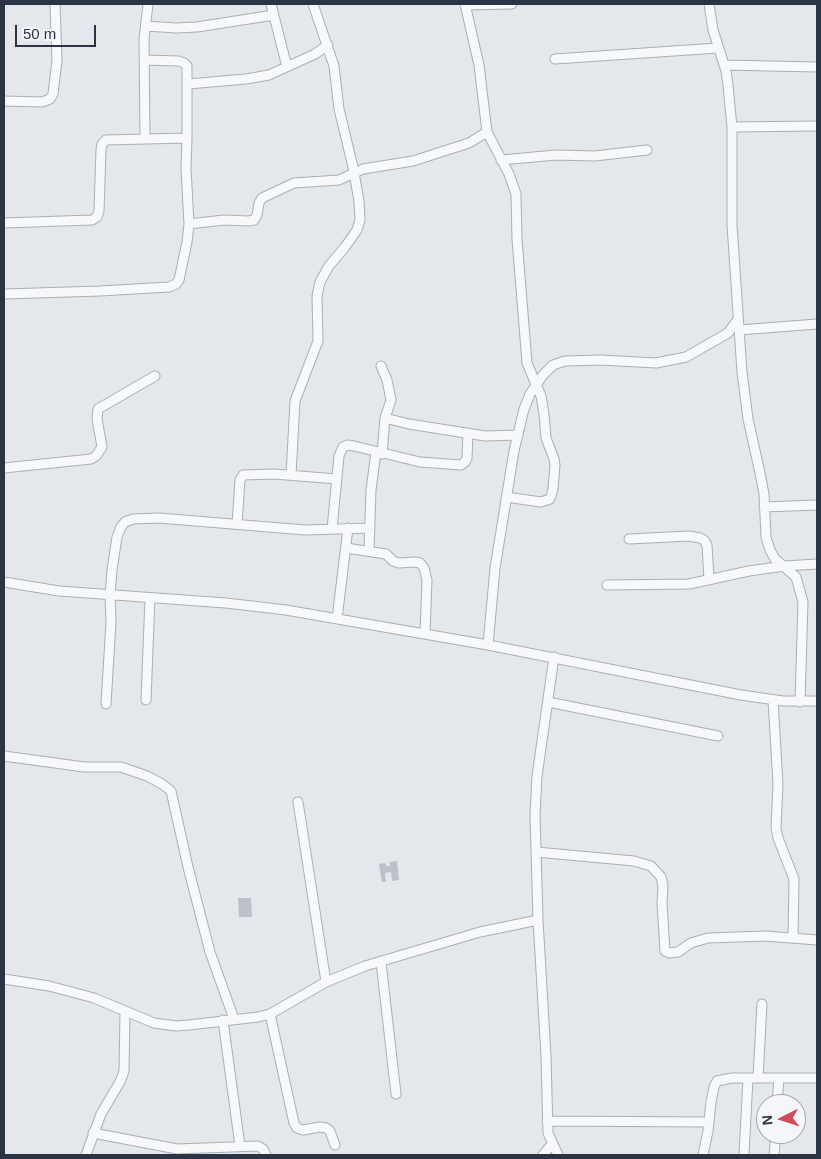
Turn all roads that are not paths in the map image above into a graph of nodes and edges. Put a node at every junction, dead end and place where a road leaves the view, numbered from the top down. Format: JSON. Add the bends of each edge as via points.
{"nodes":[{"id":1,"x":55,"y":4,"type":"edge"},
{"id":2,"x":148,"y":4,"type":"edge"},
{"id":3,"x":271,"y":4,"type":"edge"},
{"id":4,"x":314,"y":4,"type":"edge"},
{"id":5,"x":512,"y":4,"type":"edge"},
{"id":6,"x":709,"y":4,"type":"edge"},
{"id":7,"x":465,"y":5,"type":"edge"},
{"id":8,"x":274,"y":15,"type":"junction"},
{"id":9,"x":146,"y":26,"type":"junction"},
{"id":10,"x":328,"y":45,"type":"junction"},
{"id":11,"x":718,"y":48,"type":"junction"},
{"id":12,"x":555,"y":59,"type":"dead end"},
{"id":13,"x":144,"y":60,"type":"junction"},
{"id":14,"x":724,"y":65,"type":"junction"},
{"id":15,"x":287,"y":67,"type":"junction"},
{"id":16,"x":817,"y":67,"type":"edge"},
{"id":17,"x":188,"y":84,"type":"junction"},
{"id":18,"x":4,"y":101,"type":"edge"},
{"id":19,"x":817,"y":126,"type":"edge"},
{"id":20,"x":732,"y":127,"type":"junction"},
{"id":21,"x":486,"y":132,"type":"junction"},
{"id":22,"x":187,"y":138,"type":"junction"},
{"id":23,"x":145,"y":139,"type":"junction"},
{"id":24,"x":647,"y":150,"type":"dead end"},
{"id":25,"x":501,"y":160,"type":"junction"},
{"id":26,"x":354,"y":172,"type":"junction"},
{"id":27,"x":4,"y":223,"type":"edge"},
{"id":28,"x":189,"y":224,"type":"junction"},
{"id":29,"x":4,"y":294,"type":"edge"},
{"id":30,"x":738,"y":318,"type":"junction"},
{"id":31,"x":817,"y":324,"type":"edge"},
{"id":32,"x":739,"y":330,"type":"junction"},
{"id":33,"x":380,"y":366,"type":"dead end"},
{"id":34,"x":155,"y":376,"type":"dead end"},
{"id":35,"x":536,"y":384,"type":"junction"},
{"id":36,"x":385,"y":418,"type":"junction"},
{"id":37,"x":468,"y":433,"type":"junction"},
{"id":38,"x":518,"y":435,"type":"junction"},
{"id":39,"x":379,"y":453,"type":"junction"},
{"id":40,"x":4,"y":468,"type":"edge"},
{"id":41,"x":291,"y":475,"type":"junction"},
{"id":42,"x":337,"y":479,"type":"junction"},
{"id":43,"x":506,"y":497,"type":"junction"},
{"id":44,"x":817,"y":505,"type":"edge"},
{"id":45,"x":764,"y":507,"type":"junction"},
{"id":46,"x":237,"y":524,"type":"junction"},
{"id":47,"x":348,"y":528,"type":"junction"},
{"id":48,"x":370,"y":528,"type":"junction"},
{"id":49,"x":332,"y":529,"type":"junction"},
{"id":50,"x":629,"y":539,"type":"dead end"},
{"id":51,"x":346,"y":548,"type":"junction"},
{"id":52,"x":369,"y":550,"type":"junction"},
{"id":53,"x":817,"y":564,"type":"edge"},
{"id":54,"x":784,"y":566,"type":"junction"},
{"id":55,"x":709,"y":580,"type":"junction"},
{"id":56,"x":4,"y":582,"type":"edge"},
{"id":57,"x":607,"y":585,"type":"dead end"},
{"id":58,"x":110,"y":595,"type":"junction"},
{"id":59,"x":150,"y":598,"type":"junction"},
{"id":60,"x":337,"y":619,"type":"junction"},
{"id":61,"x":424,"y":634,"type":"junction"},
{"id":62,"x":488,"y":645,"type":"junction"},
{"id":63,"x":554,"y":657,"type":"junction"},
{"id":64,"x":146,"y":700,"type":"dead end"},
{"id":65,"x":773,"y":700,"type":"junction"},
{"id":66,"x":817,"y":701,"type":"edge"},
{"id":67,"x":548,"y":702,"type":"junction"},
{"id":68,"x":800,"y":702,"type":"junction"},
{"id":69,"x":106,"y":704,"type":"dead end"},
{"id":70,"x":718,"y":736,"type":"dead end"},
{"id":71,"x":4,"y":756,"type":"edge"},
{"id":72,"x":298,"y":802,"type":"dead end"},
{"id":73,"x":536,"y":852,"type":"junction"},
{"id":74,"x":538,"y":920,"type":"junction"},
{"id":75,"x":792,"y":938,"type":"junction"},
{"id":76,"x":817,"y":940,"type":"edge"},
{"id":77,"x":381,"y":962,"type":"junction"},
{"id":78,"x":4,"y":979,"type":"edge"},
{"id":79,"x":326,"y":982,"type":"junction"},
{"id":80,"x":762,"y":1004,"type":"dead end"},
{"id":81,"x":125,"y":1011,"type":"junction"},
{"id":82,"x":270,"y":1014,"type":"junction"},
{"id":83,"x":234,"y":1019,"type":"junction"},
{"id":84,"x":223,"y":1020,"type":"junction"},
{"id":85,"x":748,"y":1078,"type":"junction"},
{"id":86,"x":758,"y":1078,"type":"junction"},
{"id":87,"x":779,"y":1078,"type":"junction"},
{"id":88,"x":817,"y":1078,"type":"edge"},
{"id":89,"x":396,"y":1094,"type":"dead end"},
{"id":90,"x":778,"y":1094,"type":"edge"},
{"id":91,"x":547,"y":1120,"type":"junction"},
{"id":92,"x":708,"y":1122,"type":"junction"},
{"id":93,"x":93,"y":1134,"type":"junction"},
{"id":94,"x":552,"y":1144,"type":"junction"},
{"id":95,"x":335,"y":1145,"type":"dead end"},
{"id":96,"x":240,"y":1146,"type":"junction"},
{"id":97,"x":86,"y":1155,"type":"edge"},
{"id":98,"x":266,"y":1155,"type":"edge"},
{"id":99,"x":543,"y":1155,"type":"edge"},
{"id":100,"x":558,"y":1155,"type":"edge"},
{"id":101,"x":703,"y":1155,"type":"edge"},
{"id":102,"x":744,"y":1155,"type":"edge"}],
"edges":[{"from":1,"to":18,"type":"street","via":[[57,60],[53,94],[42,102]]},
{"from":2,"to":9,"type":"street"},
{"from":3,"to":8,"type":"street"},
{"from":4,"to":10,"type":"street"},
{"from":5,"to":7,"type":"street"},
{"from":6,"to":11,"type":"street"},
{"from":7,"to":21,"type":"street","via":[[479,66]]},
{"from":8,"to":9,"type":"street","via":[[197,27]]},
{"from":8,"to":15,"type":"street"},
{"from":9,"to":13,"type":"street"},
{"from":10,"to":15,"type":"street"},
{"from":10,"to":26,"type":"street","via":[[341,121]]},
{"from":11,"to":12,"type":"street"},
{"from":11,"to":14,"type":"street"},
{"from":13,"to":17,"type":"street","via":[[184,63]]},
{"from":13,"to":23,"type":"street"},
{"from":14,"to":16,"type":"street"},
{"from":14,"to":20,"type":"street"},
{"from":15,"to":17,"type":"street","via":[[260,78]]},
{"from":17,"to":22,"type":"street"},
{"from":19,"to":20,"type":"street"},
{"from":20,"to":30,"type":"street","via":[[731,203]]},
{"from":21,"to":25,"type":"street"},
{"from":21,"to":26,"type":"street","via":[[468,142],[412,161]]},
{"from":22,"to":23,"type":"street"},
{"from":22,"to":28,"type":"street"},
{"from":23,"to":27,"type":"street","via":[[106,140],[102,144],[99,211],[92,220]]},
{"from":24,"to":25,"type":"street"},
{"from":25,"to":35,"type":"street","via":[[516,194],[526,355]]},
{"from":26,"to":28,"type":"street","via":[[339,180],[294,183],[275,191],[262,198],[254,220]]},
{"from":26,"to":41,"type":"street","via":[[360,220],[357,230],[320,282],[317,296],[318,340],[296,401]]},
{"from":28,"to":29,"type":"street","via":[[180,274],[176,284],[169,287]]},
{"from":30,"to":32,"type":"street"},
{"from":30,"to":35,"type":"street","via":[[728,333],[686,357],[656,363],[566,361],[548,368]]},
{"from":31,"to":32,"type":"street"},
{"from":32,"to":45,"type":"street","via":[[748,419]]},
{"from":33,"to":36,"type":"street","via":[[391,400]]},
{"from":34,"to":40,"type":"street","via":[[98,409],[102,447],[96,456]]},
{"from":35,"to":38,"type":"street","via":[[524,409]]},
{"from":35,"to":43,"type":"street","via":[[541,396],[546,438],[554,459],[552,495],[541,502]]},
{"from":36,"to":37,"type":"street"},
{"from":36,"to":39,"type":"street"},
{"from":37,"to":38,"type":"street"},
{"from":37,"to":39,"type":"street","via":[[467,458],[461,465],[420,462]]},
{"from":38,"to":43,"type":"street"},
{"from":39,"to":42,"type":"street","via":[[348,445],[343,447]]},
{"from":39,"to":48,"type":"street","via":[[372,474]]},
{"from":41,"to":42,"type":"street"},
{"from":41,"to":46,"type":"street","via":[[243,475]]},
{"from":42,"to":49,"type":"street"},
{"from":43,"to":62,"type":"street"},
{"from":44,"to":45,"type":"street"},
{"from":45,"to":54,"type":"street","via":[[770,550]]},
{"from":46,"to":49,"type":"street"},
{"from":46,"to":58,"type":"street","via":[[144,518],[125,522],[117,537]]},
{"from":47,"to":48,"type":"street"},
{"from":47,"to":49,"type":"street"},
{"from":47,"to":51,"type":"street"},
{"from":48,"to":52,"type":"street"},
{"from":50,"to":55,"type":"street","via":[[689,536],[704,540]]},
{"from":51,"to":52,"type":"street"},
{"from":51,"to":60,"type":"street"},
{"from":52,"to":61,"type":"street","via":[[386,554],[399,564],[415,562],[424,568],[427,580]]},
{"from":53,"to":54,"type":"street"},
{"from":54,"to":55,"type":"street"},
{"from":54,"to":68,"type":"street","via":[[796,577],[803,602]]},
{"from":55,"to":57,"type":"street","via":[[677,585]]},
{"from":56,"to":58,"type":"street"},
{"from":58,"to":59,"type":"street"},
{"from":58,"to":69,"type":"street"},
{"from":59,"to":60,"type":"street","via":[[226,603]]},
{"from":59,"to":64,"type":"street"},
{"from":60,"to":61,"type":"street"},
{"from":61,"to":62,"type":"street"},
{"from":62,"to":63,"type":"street"},
{"from":63,"to":65,"type":"street"},
{"from":63,"to":67,"type":"street"},
{"from":65,"to":68,"type":"street"},
{"from":65,"to":75,"type":"street","via":[[778,784],[776,828],[794,878]]},
{"from":66,"to":68,"type":"street"},
{"from":67,"to":70,"type":"street"},
{"from":67,"to":73,"type":"street","via":[[537,776]]},
{"from":71,"to":83,"type":"street","via":[[84,767],[121,767],[147,776],[172,791],[206,937]]},
{"from":72,"to":79,"type":"street"},
{"from":73,"to":74,"type":"street"},
{"from":73,"to":75,"type":"street","via":[[634,861],[652,866],[663,886],[665,951],[669,953],[708,938]]},
{"from":74,"to":77,"type":"street","via":[[480,932]]},
{"from":74,"to":91,"type":"street"},
{"from":75,"to":76,"type":"street"},
{"from":77,"to":79,"type":"street"},
{"from":77,"to":89,"type":"street"},
{"from":78,"to":81,"type":"street","via":[[63,989]]},
{"from":79,"to":82,"type":"street"},
{"from":80,"to":86,"type":"street"},
{"from":81,"to":84,"type":"street","via":[[162,1025]]},
{"from":81,"to":93,"type":"street","via":[[124,1071]]},
{"from":82,"to":83,"type":"street"},
{"from":82,"to":95,"type":"street","via":[[294,1123],[303,1130],[326,1128]]},
{"from":83,"to":84,"type":"street"},
{"from":84,"to":96,"type":"street"},
{"from":85,"to":86,"type":"street"},
{"from":85,"to":92,"type":"street","via":[[717,1081]]},
{"from":85,"to":102,"type":"street"},
{"from":86,"to":87,"type":"street"},
{"from":87,"to":88,"type":"street"},
{"from":87,"to":90,"type":"street"},
{"from":91,"to":92,"type":"street"},
{"from":91,"to":94,"type":"street"},
{"from":92,"to":101,"type":"street"},
{"from":93,"to":96,"type":"street","via":[[177,1148]]},
{"from":93,"to":97,"type":"street"},
{"from":94,"to":99,"type":"street"},
{"from":94,"to":100,"type":"street"},
{"from":96,"to":98,"type":"street","via":[[258,1146]]}]}
